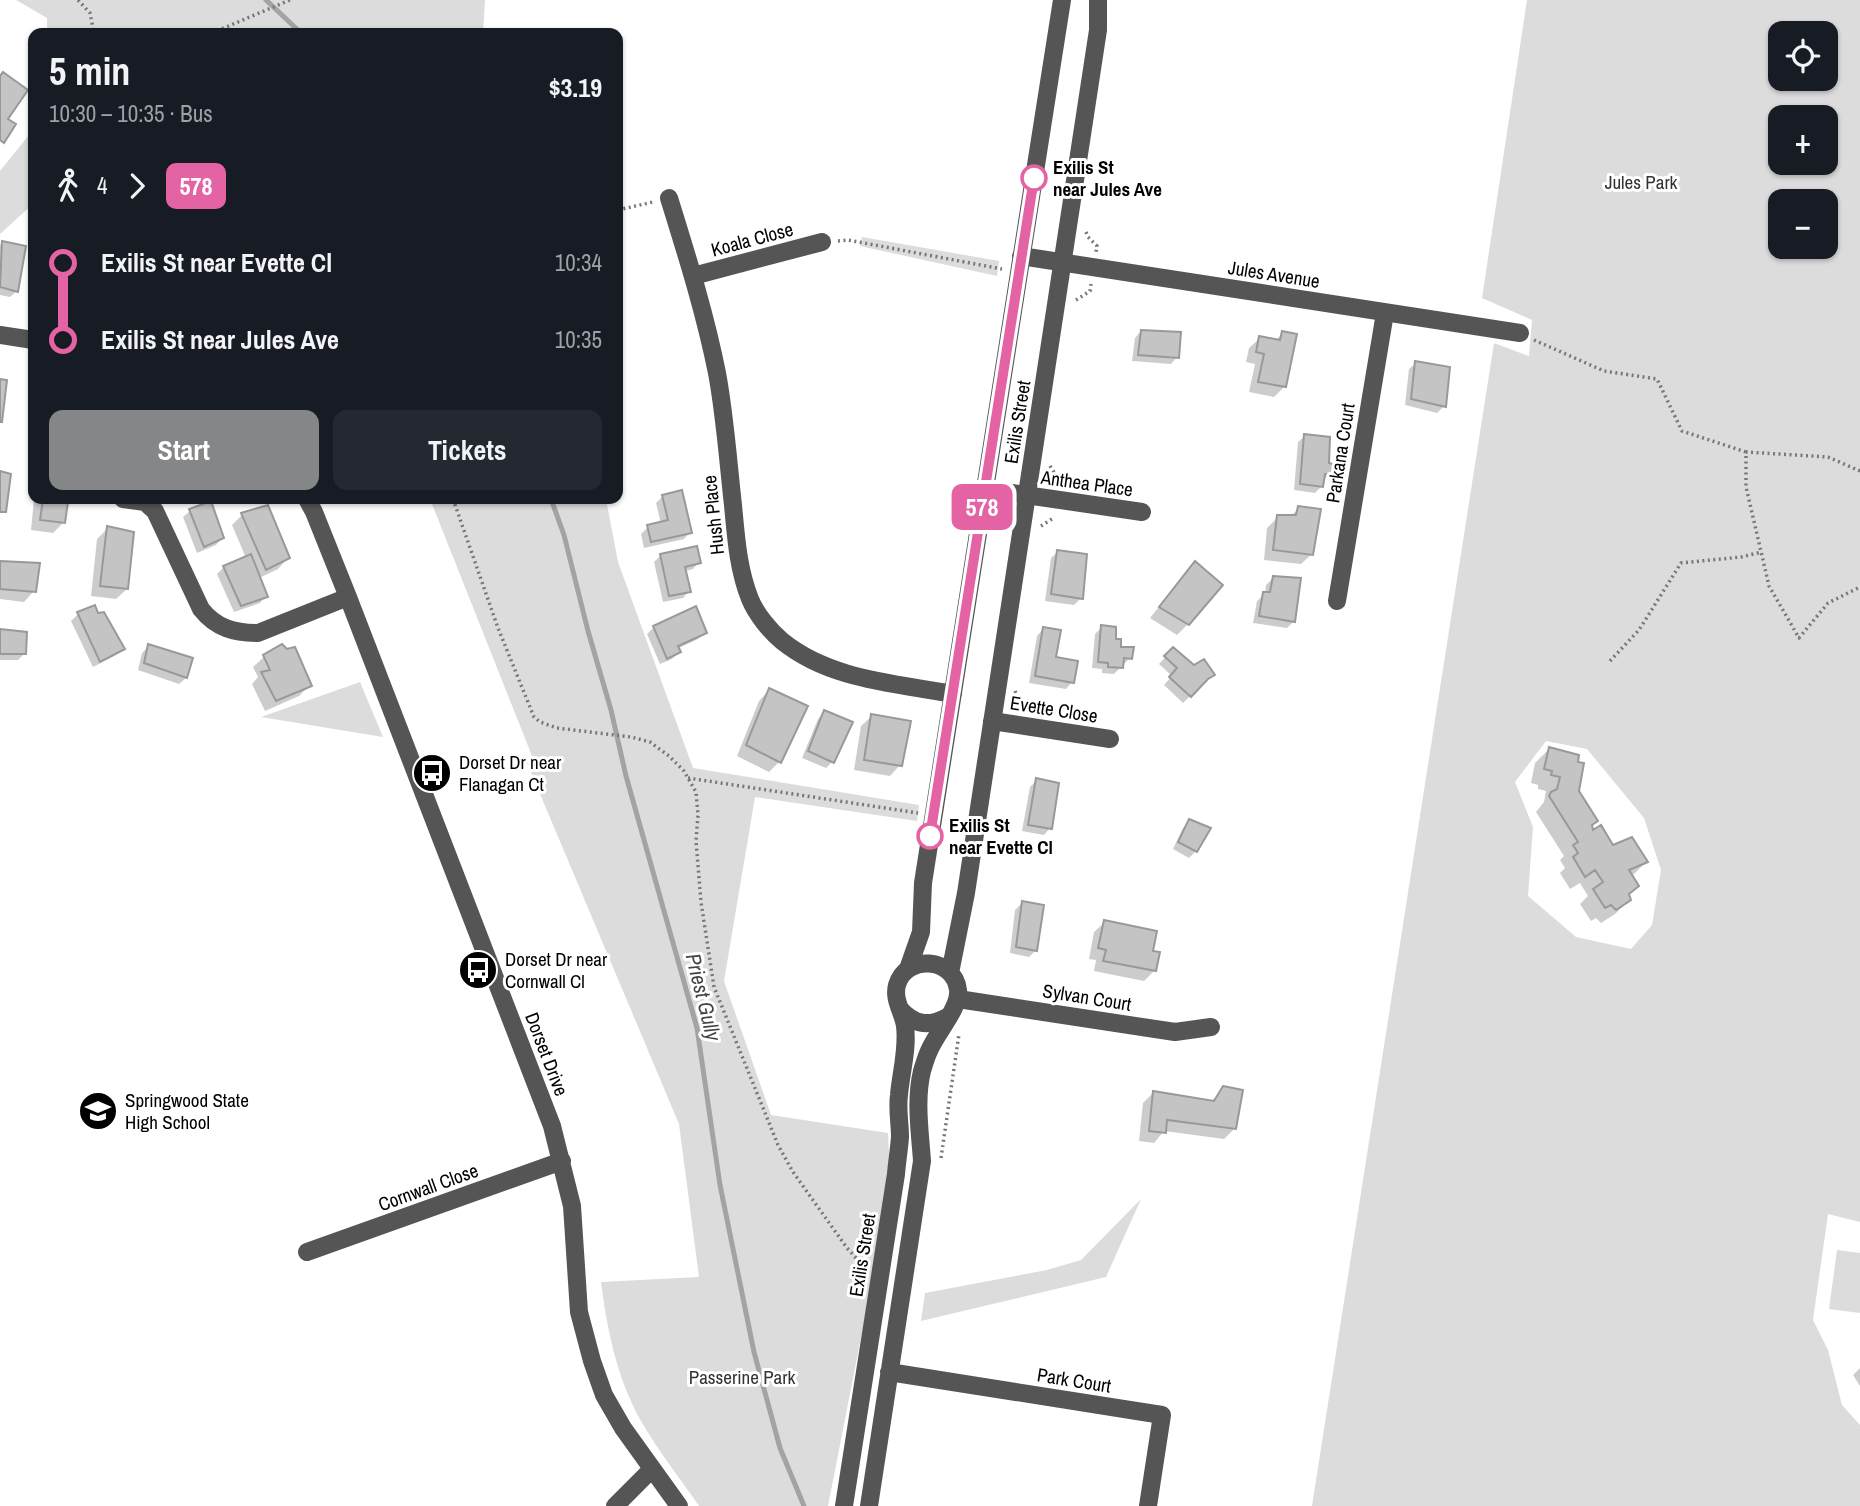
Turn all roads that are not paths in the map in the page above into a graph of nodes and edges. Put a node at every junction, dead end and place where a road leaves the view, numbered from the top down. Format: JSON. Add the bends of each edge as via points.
{"nodes":[{"id":1,"x":1062,"y":0,"type":"edge"},
{"id":2,"x":1098,"y":0,"type":"edge"},
{"id":3,"x":669,"y":198,"type":"road end"},
{"id":4,"x":822,"y":242,"type":"road end"},
{"id":5,"x":1062,"y":263,"type":"junction"},
{"id":6,"x":1020,"y":264,"type":"junction"},
{"id":7,"x":693,"y":276,"type":"junction"},
{"id":8,"x":1385,"y":313,"type":"junction"},
{"id":9,"x":1520,"y":333,"type":"road end"},
{"id":10,"x":0,"y":335,"type":"edge"},
{"id":11,"x":28,"y":339,"type":"edge"},
{"id":12,"x":985,"y":489,"type":"junction"},
{"id":13,"x":1027,"y":495,"type":"junction"},
{"id":14,"x":148,"y":504,"type":"edge"},
{"id":15,"x":310,"y":504,"type":"edge"},
{"id":16,"x":1142,"y":512,"type":"dead end"},
{"id":17,"x":348,"y":597,"type":"junction"},
{"id":18,"x":1338,"y":601,"type":"dead end"},
{"id":19,"x":953,"y":694,"type":"junction"},
{"id":20,"x":992,"y":720,"type":"junction"},
{"id":21,"x":1110,"y":739,"type":"dead end"},
{"id":22,"x":908,"y":969,"type":"junction"},
{"id":23,"x":950,"y":973,"type":"junction"},
{"id":24,"x":958,"y":999,"type":"junction"},
{"id":25,"x":900,"y":1009,"type":"junction"},
{"id":26,"x":947,"y":1017,"type":"junction"},
{"id":27,"x":1210,"y":1027,"type":"dead end"},
{"id":28,"x":562,"y":1161,"type":"junction"},
{"id":29,"x":307,"y":1252,"type":"dead end"},
{"id":30,"x":889,"y":1372,"type":"junction"},
{"id":31,"x":652,"y":1469,"type":"junction"},
{"id":32,"x":615,"y":1506,"type":"edge"},
{"id":33,"x":679,"y":1506,"type":"edge"},
{"id":34,"x":844,"y":1506,"type":"edge"},
{"id":35,"x":869,"y":1506,"type":"edge"},
{"id":36,"x":1148,"y":1506,"type":"edge"}],
"edges":[{"from":1,"to":6,"type":"street","name":"Exilis Street"},
{"from":2,"to":5,"type":"street","name":"Exilis Street","via":[[1098,30]]},
{"from":3,"to":7,"type":"street","name":"Hush Place"},
{"from":4,"to":7,"type":"street","name":"Koala Close"},
{"from":5,"to":6,"type":"street","name":"Jules Avenue"},
{"from":5,"to":8,"type":"street","name":"Jules Avenue"},
{"from":5,"to":13,"type":"street","name":"Exilis Street"},
{"from":6,"to":12,"type":"street","name":"Exilis Street"},
{"from":7,"to":19,"type":"street","name":"Hush Place","via":[[723,405],[737,546],[751,602],[782,641],[823,667]]},
{"from":8,"to":9,"type":"street","name":"Jules Avenue"},
{"from":8,"to":18,"type":"street","name":"Parkana Court"},
{"from":10,"to":11,"type":"street"},
{"from":12,"to":13,"type":"street","name":"Anthea Place"},
{"from":12,"to":19,"type":"street","name":"Exilis Street"},
{"from":13,"to":16,"type":"street","name":"Anthea Place"},
{"from":13,"to":20,"type":"street","name":"Exilis Street"},
{"from":14,"to":17,"type":"street","via":[[155,510],[201,609],[224,628],[258,633]]},
{"from":15,"to":17,"type":"street","name":"Dorset Drive"},
{"from":17,"to":28,"type":"street","name":"Dorset Drive"},
{"from":19,"to":22,"type":"street","name":"Exilis Street","via":[[923,883],[921,932]]},
{"from":20,"to":21,"type":"street","name":"Evette Close"},
{"from":20,"to":23,"type":"street","name":"Exilis Street"},
{"from":22,"to":23,"type":"street","via":[[935,963]]},
{"from":22,"to":25,"type":"street","name":"Exilis Street","via":[[896,992]]},
{"from":23,"to":24,"type":"street","name":"Exilis Street"},
{"from":24,"to":26,"type":"street"},
{"from":24,"to":27,"type":"street","name":"Sylvan Court","via":[[1175,1032]]},
{"from":25,"to":26,"type":"street","via":[[916,1023]]},
{"from":25,"to":34,"type":"street","name":"Exilis Street","via":[[905,1026],[898,1097],[900,1140]]},
{"from":26,"to":30,"type":"street","via":[[921,1074],[922,1161]]},
{"from":28,"to":29,"type":"street","name":"Cornwall Close"},
{"from":28,"to":31,"type":"street","name":"Dorset Drive","via":[[572,1206],[579,1312],[592,1361],[610,1406]]},
{"from":30,"to":35,"type":"street"},
{"from":30,"to":36,"type":"street","name":"Park Court","via":[[1162,1415]]},
{"from":31,"to":32,"type":"street"},
{"from":31,"to":33,"type":"street","name":"Dorset Drive"}]}
